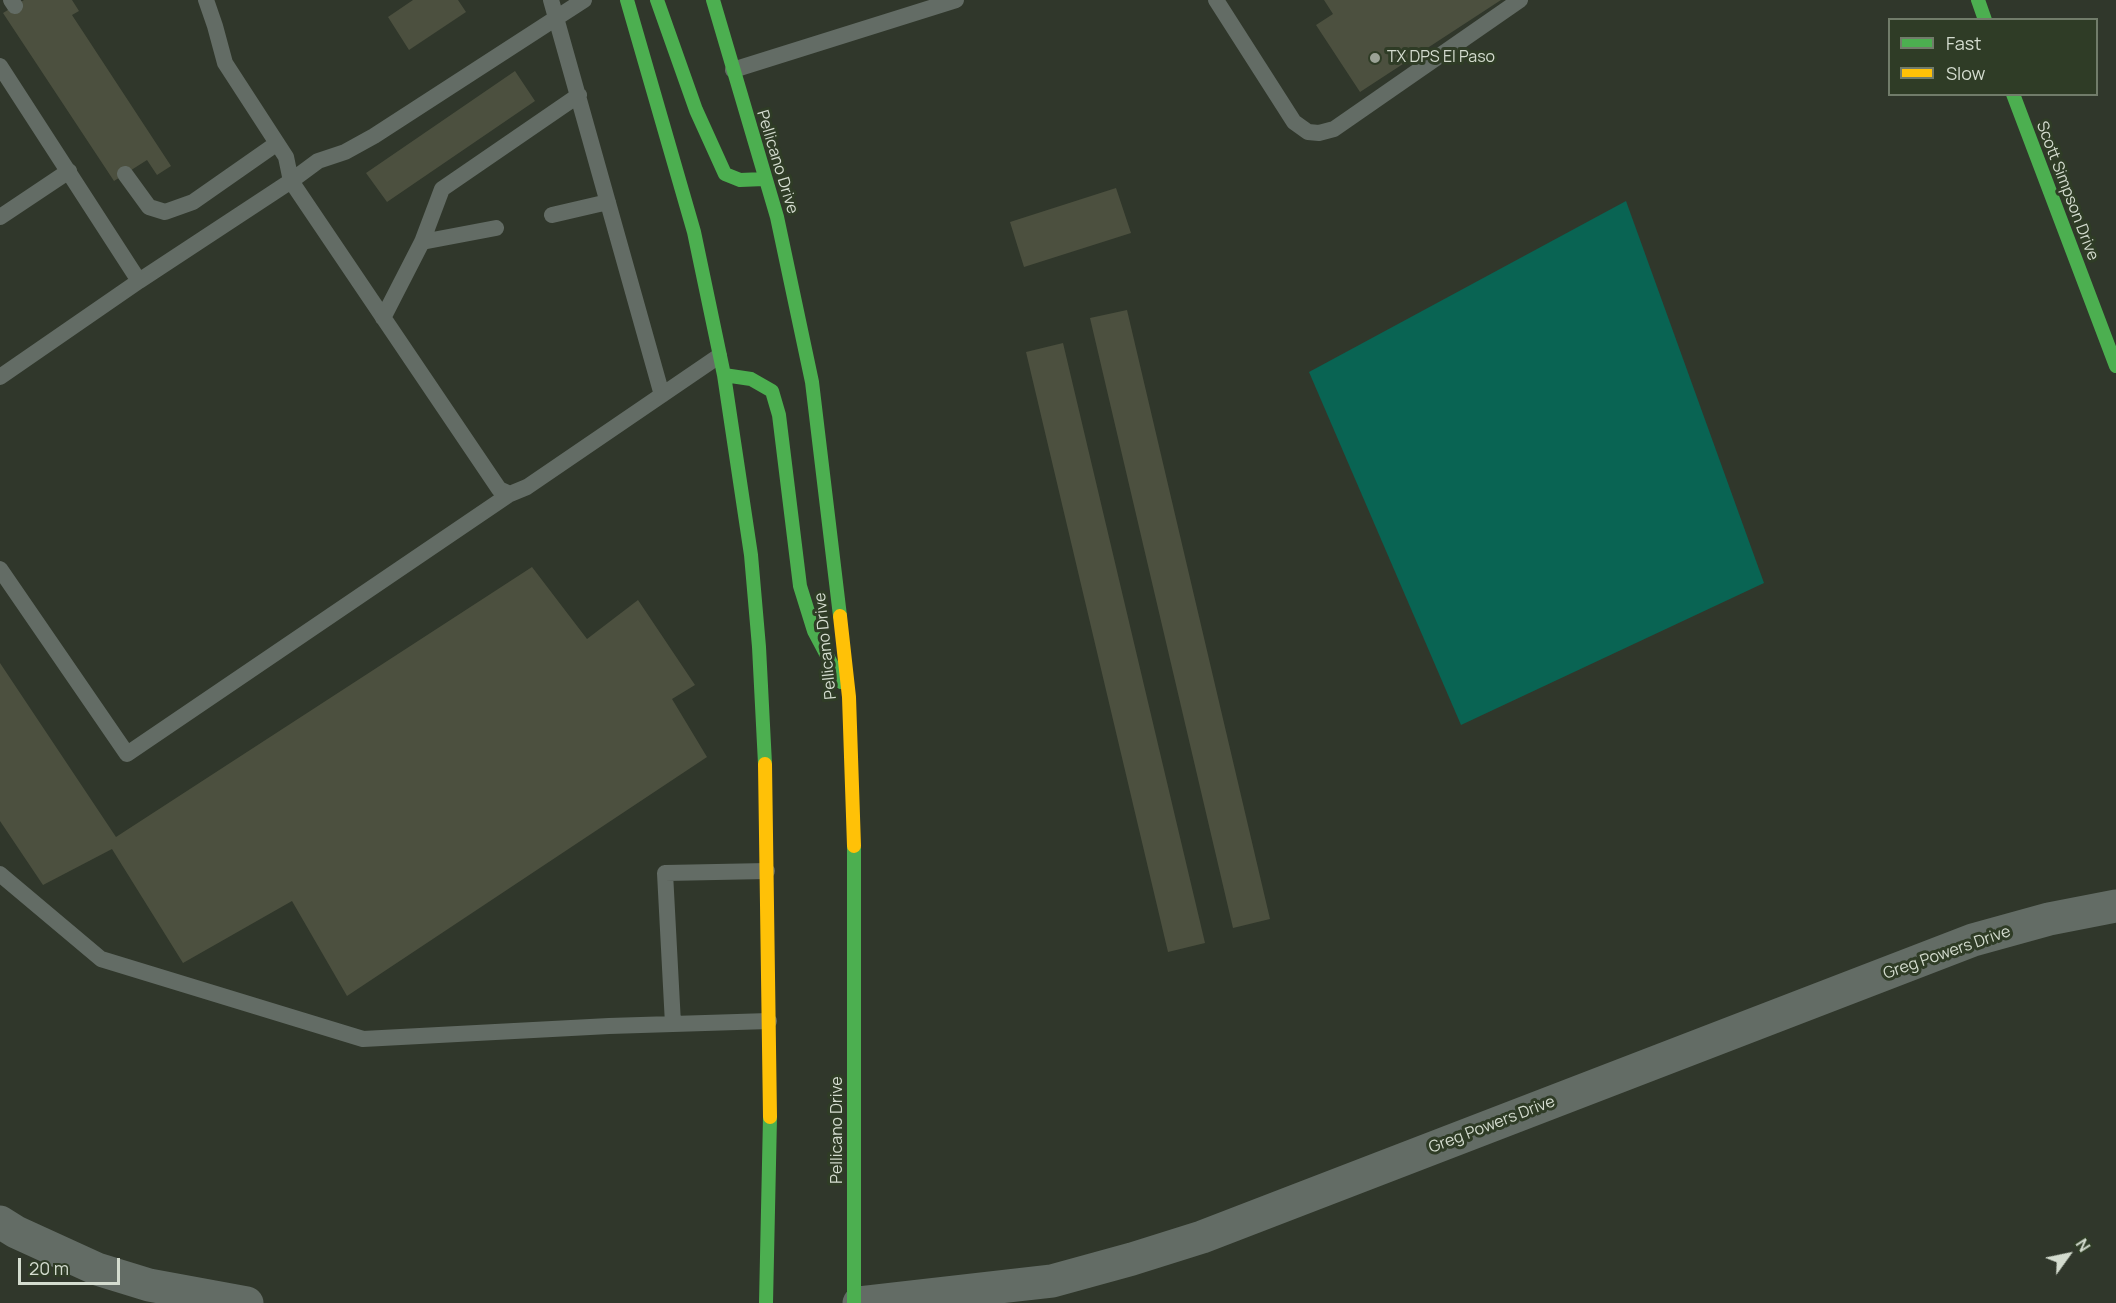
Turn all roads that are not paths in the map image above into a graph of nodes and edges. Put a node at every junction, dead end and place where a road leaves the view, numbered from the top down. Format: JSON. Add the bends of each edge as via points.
{"nodes":[{"id":1,"x":206,"y":0,"type":"edge"},
{"id":2,"x":551,"y":0,"type":"edge"},
{"id":3,"x":584,"y":0,"type":"edge"},
{"id":4,"x":627,"y":0,"type":"edge"},
{"id":5,"x":657,"y":0,"type":"edge"},
{"id":6,"x":713,"y":0,"type":"edge"},
{"id":7,"x":956,"y":0,"type":"edge"},
{"id":8,"x":1216,"y":0,"type":"edge"},
{"id":9,"x":1520,"y":0,"type":"edge"},
{"id":10,"x":557,"y":17,"type":"junction"},
{"id":11,"x":0,"y":66,"type":"edge"},
{"id":12,"x":733,"y":70,"type":"junction"},
{"id":13,"x":579,"y":95,"type":"junction"},
{"id":14,"x":2014,"y":96,"type":"edge"},
{"id":15,"x":276,"y":144,"type":"junction"},
{"id":16,"x":69,"y":171,"type":"junction"},
{"id":17,"x":125,"y":174,"type":"dead end"},
{"id":18,"x":764,"y":179,"type":"junction"},
{"id":19,"x":291,"y":181,"type":"junction"},
{"id":20,"x":609,"y":202,"type":"junction"},
{"id":21,"x":552,"y":215,"type":"dead end"},
{"id":22,"x":0,"y":217,"type":"edge"},
{"id":23,"x":496,"y":228,"type":"dead end"},
{"id":24,"x":422,"y":242,"type":"junction"},
{"id":25,"x":139,"y":281,"type":"junction"},
{"id":26,"x":383,"y":318,"type":"junction"},
{"id":27,"x":719,"y":356,"type":"junction"},
{"id":28,"x":2116,"y":366,"type":"edge"},
{"id":29,"x":724,"y":375,"type":"junction"},
{"id":30,"x":0,"y":377,"type":"edge"},
{"id":31,"x":662,"y":395,"type":"junction"},
{"id":32,"x":510,"y":494,"type":"junction"},
{"id":33,"x":0,"y":569,"type":"edge"},
{"id":34,"x":849,"y":697,"type":"junction"},
{"id":35,"x":767,"y":871,"type":"junction"},
{"id":36,"x":0,"y":874,"type":"edge"},
{"id":37,"x":2116,"y":906,"type":"edge"},
{"id":38,"x":769,"y":1021,"type":"junction"},
{"id":39,"x":673,"y":1024,"type":"junction"},
{"id":40,"x":0,"y":1222,"type":"edge"},
{"id":41,"x":247,"y":1303,"type":"edge"},
{"id":42,"x":766,"y":1303,"type":"edge"},
{"id":43,"x":854,"y":1303,"type":"edge"},
{"id":44,"x":859,"y":1303,"type":"edge"}],
"edges":[{"from":1,"to":15,"type":"lane","via":[[225,63]]},
{"from":2,"to":10,"type":"lane"},
{"from":3,"to":10,"type":"lane"},
{"from":4,"to":27,"type":"main road","via":[[694,232]]},
{"from":5,"to":18,"type":"main road","via":[[696,110],[726,174],[740,180]]},
{"from":6,"to":12,"type":"main road","name":"Pellicano Drive"},
{"from":7,"to":12,"type":"lane"},
{"from":8,"to":9,"type":"lane","via":[[1294,122],[1308,132],[1319,133],[1334,129]]},
{"from":10,"to":13,"type":"lane"},
{"from":10,"to":19,"type":"lane","via":[[374,136],[318,161]]},
{"from":11,"to":16,"type":"lane"},
{"from":12,"to":18,"type":"main road","name":"Pellicano Drive"},
{"from":13,"to":20,"type":"lane"},
{"from":13,"to":24,"type":"lane","via":[[442,189]]},
{"from":14,"to":28,"type":"main road","name":"Scott Simpson Drive"},
{"from":15,"to":17,"type":"lane","via":[[193,202],[165,212],[149,207]]},
{"from":15,"to":19,"type":"lane","via":[[286,157]]},
{"from":16,"to":22,"type":"lane"},
{"from":16,"to":25,"type":"lane"},
{"from":18,"to":34,"type":"main road","name":"Pellicano Drive","via":[[777,217],[812,381]]},
{"from":19,"to":25,"type":"lane"},
{"from":19,"to":26,"type":"lane"},
{"from":20,"to":21,"type":"lane"},
{"from":20,"to":31,"type":"lane"},
{"from":23,"to":24,"type":"lane"},
{"from":24,"to":26,"type":"lane"},
{"from":25,"to":30,"type":"lane"},
{"from":26,"to":32,"type":"lane","via":[[499,489]]},
{"from":27,"to":29,"type":"main road"},
{"from":27,"to":31,"type":"lane"},
{"from":29,"to":34,"type":"main road","via":[[751,379],[772,391],[779,415],[800,585],[814,631]]},
{"from":29,"to":35,"type":"main road","via":[[751,555],[766,784]]},
{"from":31,"to":32,"type":"lane"},
{"from":32,"to":33,"type":"lane","via":[[127,754]]},
{"from":34,"to":43,"type":"main road","name":"Pellicano Drive","via":[[855,884]]},
{"from":35,"to":38,"type":"main road"},
{"from":35,"to":39,"type":"lane","via":[[665,873]]},
{"from":36,"to":39,"type":"lane","via":[[100,959],[363,1039]]},
{"from":37,"to":44,"type":"street","name":"Greg Powers Drive","via":[[1973,940],[1132,1260],[1052,1281]]},
{"from":38,"to":39,"type":"lane"},
{"from":38,"to":42,"type":"main road"},
{"from":40,"to":41,"type":"street","via":[[97,1269],[149,1285]]}]}
